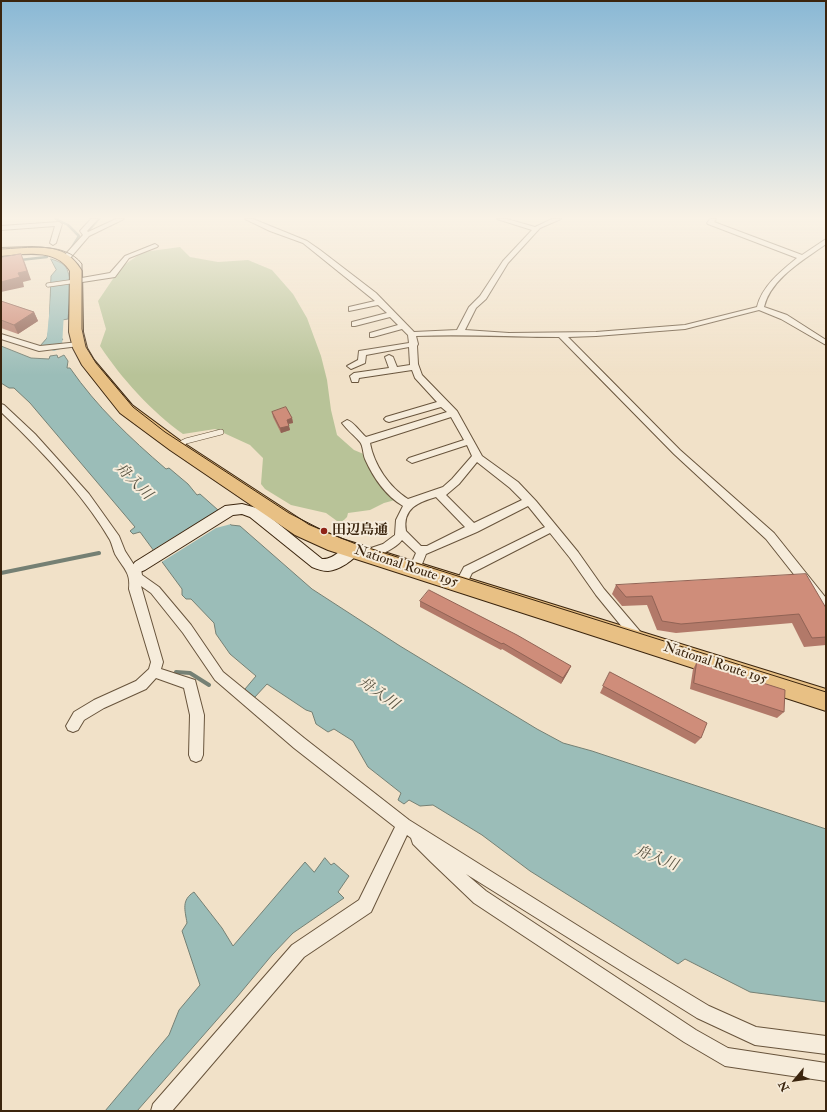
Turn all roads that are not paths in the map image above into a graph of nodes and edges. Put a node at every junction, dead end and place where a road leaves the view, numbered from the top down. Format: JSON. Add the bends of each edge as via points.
{"nodes":[{"id":1,"x":73,"y":271,"type":"edge"},
{"id":2,"x":116,"y":271,"type":"edge"},
{"id":3,"x":343,"y":271,"type":"edge"},
{"id":4,"x":499,"y":271,"type":"edge"},
{"id":5,"x":788,"y":271,"type":"edge"},
{"id":6,"x":72,"y":282,"type":"junction"},
{"id":7,"x":48,"y":285,"type":"dead end"},
{"id":8,"x":380,"y":302,"type":"junction"},
{"id":9,"x":760,"y":308,"type":"junction"},
{"id":10,"x":352,"y":309,"type":"dead end"},
{"id":11,"x":392,"y":314,"type":"junction"},
{"id":12,"x":355,"y":324,"type":"dead end"},
{"id":13,"x":403,"y":326,"type":"junction"},
{"id":14,"x":460,"y":332,"type":"junction"},
{"id":15,"x":373,"y":334,"type":"dead end"},
{"id":16,"x":412,"y":334,"type":"junction"},
{"id":17,"x":561,"y":334,"type":"junction"},
{"id":18,"x":1,"y":336,"type":"edge"},
{"id":19,"x":826,"y":343,"type":"edge"},
{"id":20,"x":79,"y":344,"type":"junction"},
{"id":21,"x":414,"y":344,"type":"junction"},
{"id":22,"x":389,"y":357,"type":"dead end"},
{"id":23,"x":351,"y":366,"type":"dead end"},
{"id":24,"x":414,"y":367,"type":"junction"},
{"id":25,"x":394,"y":370,"type":"junction"},
{"id":26,"x":355,"y":380,"type":"dead end"},
{"id":27,"x":444,"y":403,"type":"junction"},
{"id":28,"x":1,"y":407,"type":"edge"},
{"id":29,"x":454,"y":413,"type":"junction"},
{"id":30,"x":389,"y":420,"type":"dead end"},
{"id":31,"x":347,"y":423,"type":"dead end"},
{"id":32,"x":221,"y":432,"type":"dead end"},
{"id":33,"x":365,"y":441,"type":"junction"},
{"id":34,"x":470,"y":441,"type":"junction"},
{"id":35,"x":176,"y":446,"type":"junction"},
{"id":36,"x":478,"y":458,"type":"junction"},
{"id":37,"x":412,"y":460,"type":"dead end"},
{"id":38,"x":438,"y":493,"type":"junction"},
{"id":39,"x":528,"y":501,"type":"junction"},
{"id":40,"x":409,"y":505,"type":"junction"},
{"id":41,"x":552,"y":528,"type":"junction"},
{"id":42,"x":472,"y":529,"type":"junction"},
{"id":43,"x":401,"y":532,"type":"junction"},
{"id":44,"x":422,"y":551,"type":"junction"},
{"id":45,"x":359,"y":552,"type":"junction"},
{"id":46,"x":414,"y":569,"type":"junction"},
{"id":47,"x":138,"y":571,"type":"junction"},
{"id":48,"x":461,"y":584,"type":"junction"},
{"id":49,"x":826,"y":607,"type":"edge"},
{"id":50,"x":641,"y":641,"type":"junction"},
{"id":51,"x":154,"y":672,"type":"junction"},
{"id":52,"x":826,"y":700,"type":"edge"},
{"id":53,"x":73,"y":726,"type":"dead end"},
{"id":54,"x":196,"y":755,"type":"dead end"},
{"id":55,"x":404,"y":825,"type":"junction"},
{"id":56,"x":826,"y":1045,"type":"edge"},
{"id":57,"x":826,"y":1072,"type":"edge"},
{"id":58,"x":160,"y":1111,"type":"edge"}],
"edges":[{"from":1,"to":6,"type":"highway","name":"National Route 195"},
{"from":2,"to":6,"type":"street","via":[[112,275]]},
{"from":3,"to":8,"type":"street"},
{"from":4,"to":14,"type":"street","via":[[473,307]]},
{"from":5,"to":9,"type":"street","via":[[762,298]]},
{"from":6,"to":7,"type":"lane"},
{"from":6,"to":20,"type":"highway","name":"National Route 195"},
{"from":8,"to":10,"type":"street"},
{"from":8,"to":11,"type":"street"},
{"from":9,"to":17,"type":"street","via":[[685,327]]},
{"from":9,"to":19,"type":"street","via":[[774,312]]},
{"from":11,"to":12,"type":"street"},
{"from":11,"to":13,"type":"street"},
{"from":13,"to":15,"type":"street"},
{"from":13,"to":16,"type":"street"},
{"from":14,"to":16,"type":"street"},
{"from":14,"to":17,"type":"street","via":[[509,335]]},
{"from":16,"to":21,"type":"street"},
{"from":17,"to":49,"type":"street","via":[[677,452],[770,536]]},
{"from":18,"to":20,"type":"street","via":[[39,349]]},
{"from":20,"to":35,"type":"highway","name":"National Route 195","via":[[87,362],[126,410]]},
{"from":21,"to":23,"type":"street","via":[[362,353],[362,361]]},
{"from":21,"to":24,"type":"street"},
{"from":22,"to":25,"type":"street"},
{"from":24,"to":25,"type":"street"},
{"from":24,"to":27,"type":"street","via":[[420,379]]},
{"from":25,"to":26,"type":"street","via":[[354,376]]},
{"from":27,"to":29,"type":"street"},
{"from":27,"to":30,"type":"street"},
{"from":28,"to":47,"type":"street","via":[[32,436],[85,498],[115,539],[120,552]]},
{"from":29,"to":33,"type":"street"},
{"from":29,"to":34,"type":"street"},
{"from":31,"to":33,"type":"street"},
{"from":32,"to":35,"type":"lane","via":[[186,440]]},
{"from":33,"to":40,"type":"street","via":[[374,468],[390,489]]},
{"from":34,"to":36,"type":"street"},
{"from":34,"to":37,"type":"street"},
{"from":35,"to":45,"type":"highway","name":"National Route 195","via":[[302,530],[327,542]]},
{"from":36,"to":38,"type":"street","via":[[474,459],[453,484]]},
{"from":36,"to":39,"type":"street","via":[[514,485]]},
{"from":38,"to":40,"type":"street","via":[[415,500]]},
{"from":38,"to":42,"type":"street"},
{"from":39,"to":41,"type":"street"},
{"from":39,"to":42,"type":"street"},
{"from":40,"to":43,"type":"street","via":[[401,522]]},
{"from":41,"to":48,"type":"street","via":[[468,570]]},
{"from":41,"to":50,"type":"street"},
{"from":42,"to":44,"type":"street"},
{"from":43,"to":44,"type":"street"},
{"from":43,"to":45,"type":"street","via":[[383,549]]},
{"from":44,"to":46,"type":"street"},
{"from":45,"to":46,"type":"highway","name":"National Route 195"},
{"from":45,"to":47,"type":"street","via":[[324,566],[255,513],[242,509],[230,510]]},
{"from":46,"to":48,"type":"highway","name":"National Route 195"},
{"from":47,"to":51,"type":"street","via":[[135,589],[157,662]]},
{"from":47,"to":55,"type":"street","via":[[187,629],[219,676]]},
{"from":48,"to":50,"type":"highway","name":"National Route 195"},
{"from":50,"to":52,"type":"highway","name":"National Route 195"},
{"from":51,"to":53,"type":"street","via":[[141,685],[79,716]]},
{"from":51,"to":54,"type":"street","via":[[190,684],[197,715]]},
{"from":55,"to":56,"type":"street","via":[[703,1012],[755,1036]]},
{"from":55,"to":57,"type":"street","via":[[480,897],[725,1057]]},
{"from":55,"to":58,"type":"street","via":[[365,906],[298,952]]}]}
